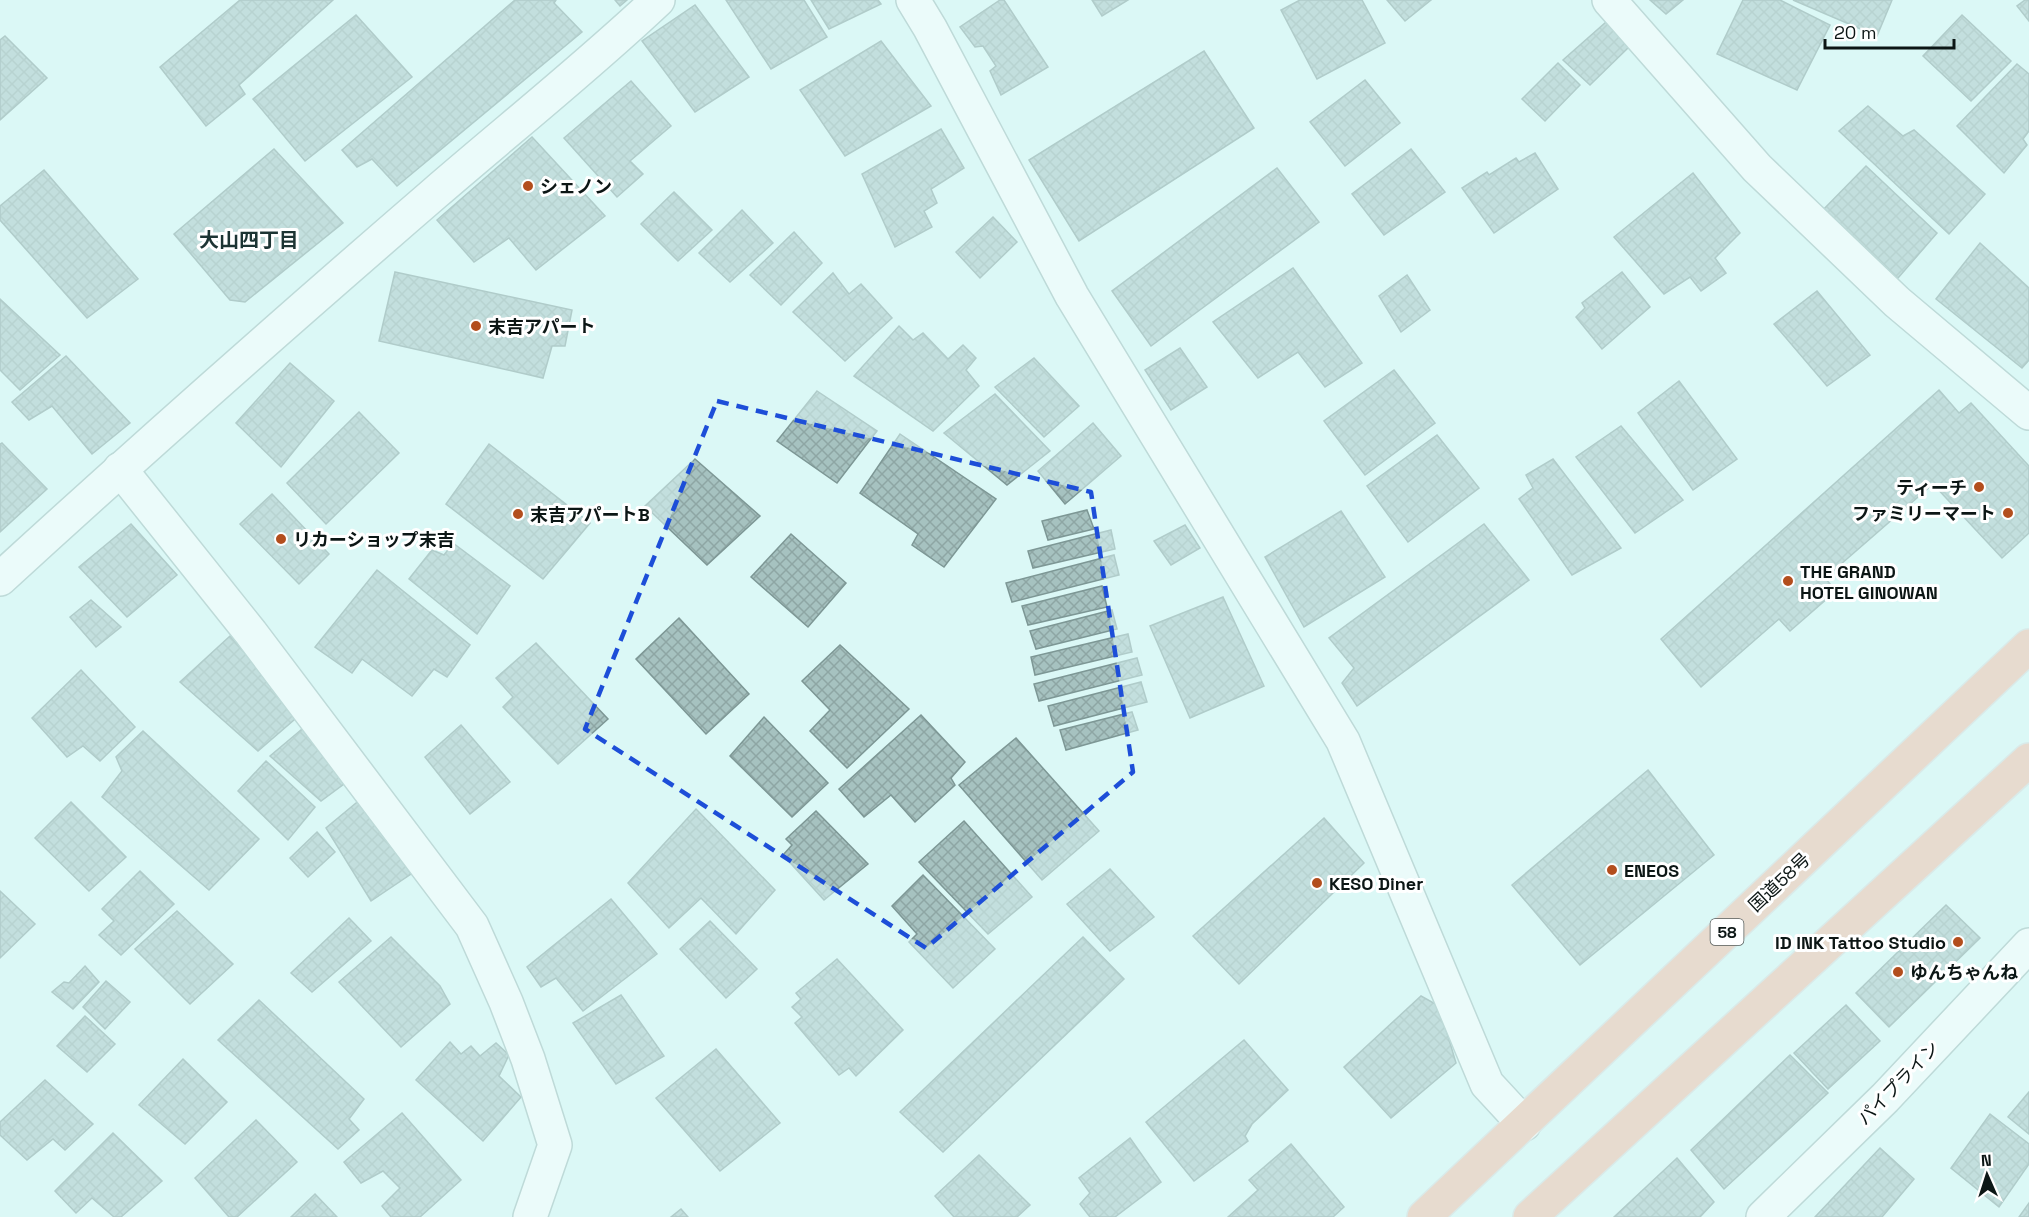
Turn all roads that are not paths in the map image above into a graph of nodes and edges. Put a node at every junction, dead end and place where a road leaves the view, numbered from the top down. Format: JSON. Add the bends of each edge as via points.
{"nodes":[{"id":1,"x":658,"y":0,"type":"edge"},
{"id":2,"x":913,"y":0,"type":"edge"},
{"id":3,"x":1609,"y":0,"type":"edge"},
{"id":4,"x":2029,"y":413,"type":"edge"},
{"id":5,"x":120,"y":469,"type":"junction"},
{"id":6,"x":0,"y":579,"type":"edge"},
{"id":7,"x":2029,"y":646,"type":"edge"},
{"id":8,"x":2029,"y":760,"type":"edge"},
{"id":9,"x":2029,"y":945,"type":"edge"},
{"id":10,"x":1524,"y":1124,"type":"junction"},
{"id":11,"x":530,"y":1217,"type":"edge"},
{"id":12,"x":1424,"y":1217,"type":"edge"},
{"id":13,"x":1530,"y":1217,"type":"edge"},
{"id":14,"x":1763,"y":1217,"type":"edge"}],
"edges":[{"from":1,"to":5,"type":"street"},
{"from":2,"to":10,"type":"street","via":[[1072,296],[1342,741],[1487,1084]]},
{"from":3,"to":4,"type":"street","via":[[1756,168],[1897,302]]},
{"from":5,"to":6,"type":"street"},
{"from":5,"to":11,"type":"street","via":[[251,633],[472,926],[528,1059],[555,1145]]},
{"from":7,"to":10,"type":"highway","name":"国道58号","number":"58"},
{"from":8,"to":13,"type":"highway"},
{"from":9,"to":14,"type":"street","name":"パイプライン","via":[[1885,1098]]},
{"from":10,"to":12,"type":"highway","name":"国道58号","number":"58"}]}
